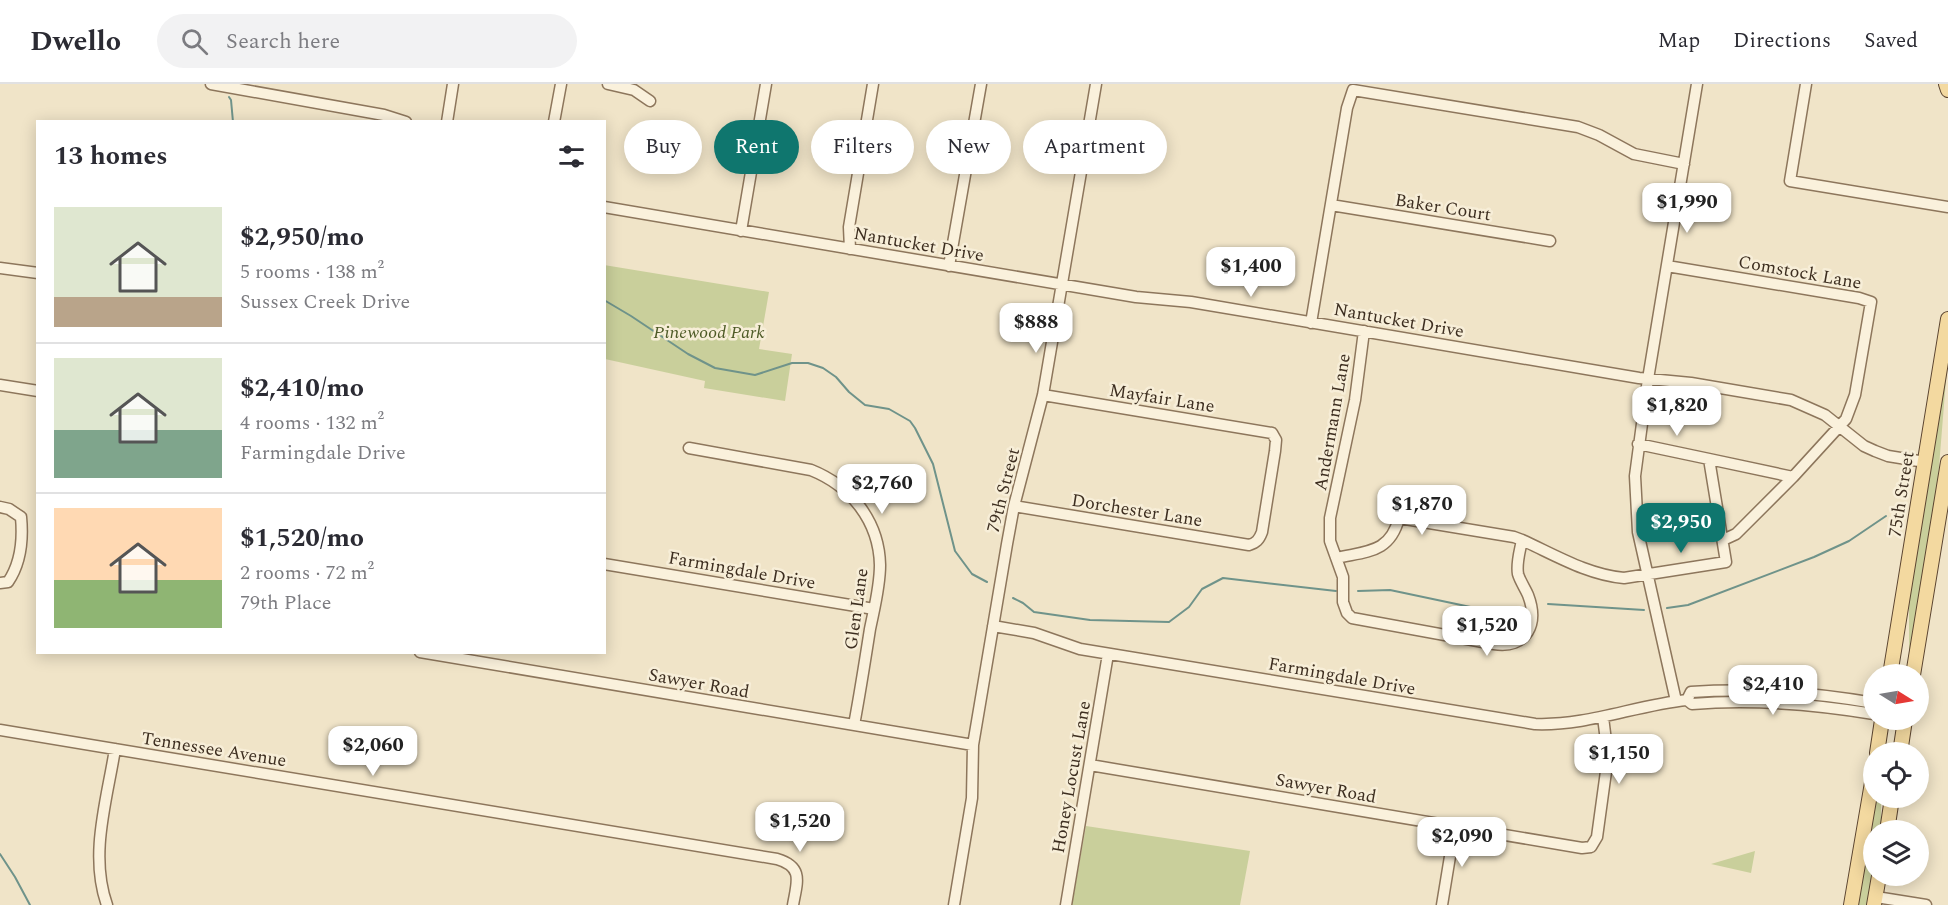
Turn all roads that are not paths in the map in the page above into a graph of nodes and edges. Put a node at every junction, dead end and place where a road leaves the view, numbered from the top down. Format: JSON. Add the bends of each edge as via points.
{"nodes":[{"id":1,"x":212,"y":84,"type":"edge"},
{"id":2,"x":453,"y":84,"type":"edge"},
{"id":3,"x":561,"y":84,"type":"edge"},
{"id":4,"x":608,"y":84,"type":"edge"},
{"id":5,"x":766,"y":84,"type":"edge"},
{"id":6,"x":873,"y":84,"type":"edge"},
{"id":7,"x":981,"y":84,"type":"edge"},
{"id":8,"x":1096,"y":84,"type":"edge"},
{"id":9,"x":1697,"y":84,"type":"edge"},
{"id":10,"x":1806,"y":84,"type":"edge"},
{"id":11,"x":1946,"y":84,"type":"edge"},
{"id":12,"x":1948,"y":90,"type":"edge"},
{"id":13,"x":650,"y":101,"type":"dead end"},
{"id":14,"x":400,"y":120,"type":"edge"},
{"id":15,"x":447,"y":120,"type":"edge"},
{"id":16,"x":554,"y":120,"type":"edge"},
{"id":17,"x":1684,"y":164,"type":"junction"},
{"id":18,"x":1331,"y":206,"type":"junction"},
{"id":19,"x":606,"y":207,"type":"edge"},
{"id":20,"x":1948,"y":207,"type":"edge"},
{"id":21,"x":741,"y":231,"type":"junction"},
{"id":22,"x":1550,"y":241,"type":"dead end"},
{"id":23,"x":850,"y":249,"type":"junction"},
{"id":24,"x":950,"y":266,"type":"junction"},
{"id":25,"x":1667,"y":266,"type":"junction"},
{"id":26,"x":0,"y":268,"type":"edge"},
{"id":27,"x":36,"y":273,"type":"edge"},
{"id":28,"x":1062,"y":285,"type":"junction"},
{"id":29,"x":1948,"y":318,"type":"edge"},
{"id":30,"x":1311,"y":322,"type":"junction"},
{"id":31,"x":1364,"y":331,"type":"junction"},
{"id":32,"x":1648,"y":379,"type":"junction"},
{"id":33,"x":0,"y":385,"type":"edge"},
{"id":34,"x":36,"y":392,"type":"edge"},
{"id":35,"x":1043,"y":395,"type":"junction"},
{"id":36,"x":1841,"y":426,"type":"junction"},
{"id":37,"x":1638,"y":444,"type":"junction"},
{"id":38,"x":689,"y":448,"type":"dead end"},
{"id":39,"x":1709,"y":459,"type":"junction"},
{"id":40,"x":1925,"y":462,"type":"junction"},
{"id":41,"x":1948,"y":462,"type":"edge"},
{"id":42,"x":1793,"y":477,"type":"junction"},
{"id":43,"x":1014,"y":506,"type":"junction"},
{"id":44,"x":0,"y":507,"type":"edge"},
{"id":45,"x":1522,"y":540,"type":"junction"},
{"id":46,"x":1723,"y":540,"type":"junction"},
{"id":47,"x":1254,"y":543,"type":"joint"},
{"id":48,"x":1336,"y":558,"type":"junction"},
{"id":49,"x":606,"y":564,"type":"edge"},
{"id":50,"x":1647,"y":575,"type":"junction"},
{"id":51,"x":0,"y":583,"type":"edge"},
{"id":52,"x":874,"y":609,"type":"junction"},
{"id":53,"x":993,"y":626,"type":"junction"},
{"id":54,"x":432,"y":654,"type":"edge"},
{"id":55,"x":1108,"y":654,"type":"junction"},
{"id":56,"x":1892,"y":664,"type":"edge"},
{"id":57,"x":1915,"y":664,"type":"edge"},
{"id":58,"x":1682,"y":701,"type":"junction"},
{"id":59,"x":1863,"y":701,"type":"edge"},
{"id":60,"x":1863,"y":713,"type":"edge"},
{"id":61,"x":1603,"y":717,"type":"junction"},
{"id":62,"x":854,"y":725,"type":"junction"},
{"id":63,"x":0,"y":730,"type":"edge"},
{"id":64,"x":973,"y":746,"type":"junction"},
{"id":65,"x":115,"y":749,"type":"junction"},
{"id":66,"x":1090,"y":765,"type":"junction"},
{"id":67,"x":1868,"y":808,"type":"edge"},
{"id":68,"x":1455,"y":826,"type":"junction"},
{"id":69,"x":1877,"y":886,"type":"edge"},
{"id":70,"x":1875,"y":901,"type":"edge"},
{"id":71,"x":107,"y":905,"type":"edge"},
{"id":72,"x":793,"y":905,"type":"edge"},
{"id":73,"x":954,"y":905,"type":"edge"},
{"id":74,"x":1066,"y":905,"type":"edge"},
{"id":75,"x":1442,"y":905,"type":"edge"},
{"id":76,"x":1851,"y":905,"type":"edge"},
{"id":77,"x":1926,"y":905,"type":"edge"}],
"edges":[{"from":1,"to":14,"type":"street"},
{"from":2,"to":15,"type":"street"},
{"from":3,"to":16,"type":"street"},
{"from":4,"to":13,"type":"street","via":[[634,90]]},
{"from":5,"to":21,"type":"street"},
{"from":6,"to":23,"type":"street","via":[[849,227]]},
{"from":7,"to":24,"type":"street"},
{"from":8,"to":28,"type":"street","name":"79th Street"},
{"from":9,"to":17,"type":"street"},
{"from":10,"to":20,"type":"street","via":[[1790,181]]},
{"from":11,"to":12,"type":"main road"},
{"from":17,"to":18,"type":"street","via":[[1634,154],[1578,127],[1353,90]]},
{"from":17,"to":25,"type":"street"},
{"from":18,"to":22,"type":"street","name":"Baker Court"},
{"from":18,"to":30,"type":"street"},
{"from":19,"to":21,"type":"street","name":"Nantucket Drive"},
{"from":21,"to":23,"type":"street","name":"Nantucket Drive"},
{"from":23,"to":24,"type":"street","name":"Nantucket Drive"},
{"from":24,"to":28,"type":"street","name":"Nantucket Drive"},
{"from":25,"to":32,"type":"street"},
{"from":25,"to":36,"type":"street","name":"Comstock Lane","via":[[1871,302],[1855,395]]},
{"from":26,"to":27,"type":"street"},
{"from":28,"to":30,"type":"street","name":"Nantucket Drive"},
{"from":28,"to":35,"type":"street","name":"79th Street"},
{"from":29,"to":40,"type":"main road","name":"75th Street"},
{"from":30,"to":31,"type":"street","name":"Nantucket Drive"},
{"from":31,"to":32,"type":"street","name":"Nantucket Drive"},
{"from":31,"to":48,"type":"street","name":"Andermann Lane","via":[[1330,518],[1329,542]]},
{"from":32,"to":36,"type":"street","name":"Nantucket Drive","via":[[1791,400]]},
{"from":32,"to":37,"type":"street"},
{"from":33,"to":34,"type":"street"},
{"from":35,"to":43,"type":"street","name":"79th Street"},
{"from":35,"to":47,"type":"street","name":"Mayfair Lane","via":[[1275,435],[1262,532]]},
{"from":36,"to":40,"type":"street","name":"Nantucket Drive","via":[[1875,451]]},
{"from":36,"to":42,"type":"street"},
{"from":37,"to":39,"type":"street"},
{"from":37,"to":50,"type":"street","via":[[1635,514]]},
{"from":38,"to":52,"type":"street","name":"Glen Lane","via":[[811,470],[843,488],[864,512],[875,537],[880,566]]},
{"from":39,"to":42,"type":"street"},
{"from":39,"to":46,"type":"street"},
{"from":40,"to":56,"type":"main road","name":"75th Street"},
{"from":41,"to":57,"type":"main road"},
{"from":42,"to":46,"type":"street","via":[[1736,534]]},
{"from":43,"to":47,"type":"street","name":"Dorchester Lane","via":[[1239,544]]},
{"from":43,"to":53,"type":"street","name":"79th Street"},
{"from":44,"to":51,"type":"street","via":[[21,517],[22,532],[15,572],[8,582]]},
{"from":45,"to":48,"type":"street","via":[[1399,518],[1396,532],[1388,542]]},
{"from":45,"to":48,"type":"street","name":"Andermann Lane","via":[[1517,570],[1532,618],[1525,637],[1507,646],[1352,618],[1343,602],[1343,577]]},
{"from":45,"to":50,"type":"street","via":[[1581,568],[1611,577]]},
{"from":46,"to":50,"type":"street","via":[[1726,562]]},
{"from":49,"to":52,"type":"street","name":"Farmingdale Drive"},
{"from":50,"to":58,"type":"street"},
{"from":52,"to":62,"type":"street","name":"Glen Lane"},
{"from":53,"to":55,"type":"street","name":"Farmingdale Drive"},
{"from":53,"to":64,"type":"street","name":"79th Street"},
{"from":54,"to":62,"type":"street","name":"Sawyer Road"},
{"from":55,"to":61,"type":"street","name":"Farmingdale Drive","via":[[1517,722],[1566,724]]},
{"from":55,"to":66,"type":"street","name":"Honey Locust Lane"},
{"from":58,"to":59,"type":"street","name":"Farmingdale Drive","via":[[1691,692],[1765,690]]},
{"from":58,"to":60,"type":"street","name":"Farmingdale Drive","via":[[1787,703]]},
{"from":58,"to":61,"type":"street","name":"Farmingdale Drive"},
{"from":61,"to":68,"type":"street","name":"Sawyer Road","via":[[1606,773],[1597,837],[1591,847]]},
{"from":62,"to":64,"type":"street","name":"Sawyer Road"},
{"from":63,"to":65,"type":"street","name":"Tennessee Avenue"},
{"from":64,"to":73,"type":"street","name":"79th Street","via":[[972,798]]},
{"from":65,"to":71,"type":"street","via":[[99,846],[99,870]]},
{"from":65,"to":72,"type":"street","name":"Tennessee Avenue","via":[[777,859],[794,867],[797,876]]},
{"from":66,"to":68,"type":"street","name":"Sawyer Road"},
{"from":66,"to":74,"type":"street","name":"Honey Locust Lane"},
{"from":67,"to":76,"type":"main road"},
{"from":68,"to":75,"type":"street"},
{"from":69,"to":70,"type":"main road"},
{"from":70,"to":77,"type":"street"}]}
